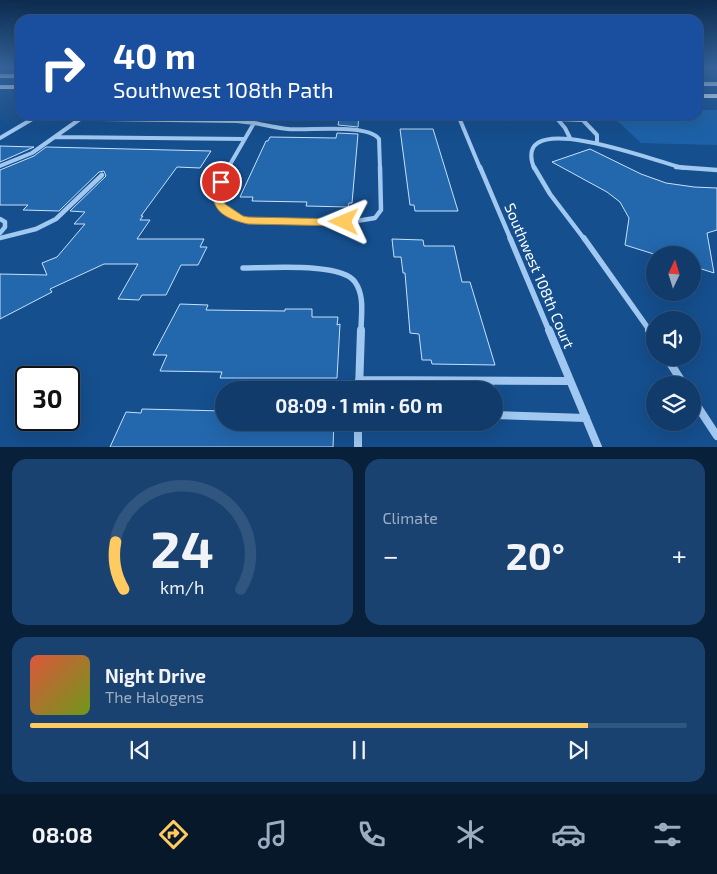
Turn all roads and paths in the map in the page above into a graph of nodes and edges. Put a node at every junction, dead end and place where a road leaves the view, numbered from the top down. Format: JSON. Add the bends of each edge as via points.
{"nodes":[{"id":1,"x":703,"y":96,"type":"edge"},
{"id":2,"x":717,"y":96,"type":"edge"},
{"id":3,"x":31,"y":120,"type":"edge"},
{"id":4,"x":79,"y":120,"type":"edge"},
{"id":5,"x":154,"y":120,"type":"edge"},
{"id":6,"x":178,"y":120,"type":"joint"},
{"id":7,"x":460,"y":120,"type":"edge"},
{"id":8,"x":558,"y":120,"type":"edge"},
{"id":9,"x":582,"y":120,"type":"edge"},
{"id":10,"x":254,"y":123,"type":"junction"},
{"id":11,"x":55,"y":137,"type":"junction"},
{"id":12,"x":0,"y":138,"type":"edge"},
{"id":13,"x":570,"y":138,"type":"junction"},
{"id":14,"x":245,"y":139,"type":"junction"},
{"id":15,"x":597,"y":143,"type":"junction"},
{"id":16,"x":0,"y":166,"type":"edge"},
{"id":17,"x":717,"y":170,"type":"edge"},
{"id":18,"x":102,"y":175,"type":"dead end"},
{"id":19,"x":0,"y":219,"type":"edge"},
{"id":20,"x":0,"y":233,"type":"edge"},
{"id":21,"x":0,"y":238,"type":"edge"},
{"id":22,"x":243,"y":268,"type":"dead end"},
{"id":23,"x":646,"y":326,"type":"edge"},
{"id":24,"x":359,"y":380,"type":"joint"},
{"id":25,"x":488,"y":381,"type":"edge"},
{"id":26,"x":503,"y":381,"type":"edge"},
{"id":27,"x":570,"y":381,"type":"junction"},
{"id":28,"x":701,"y":412,"type":"edge"},
{"id":29,"x":503,"y":415,"type":"edge"},
{"id":30,"x":586,"y":418,"type":"junction"},
{"id":31,"x":358,"y":431,"type":"edge"},
{"id":32,"x":717,"y":436,"type":"edge"},
{"id":33,"x":358,"y":446,"type":"edge"},
{"id":34,"x":598,"y":446,"type":"edge"}],
"edges":[{"from":1,"to":2,"type":"main road"},
{"from":3,"to":12,"type":"street"},
{"from":4,"to":11,"type":"street"},
{"from":5,"to":6,"type":"street"},
{"from":6,"to":10,"type":"street"},
{"from":7,"to":27,"type":"street","name":"Southwest 108th Court"},
{"from":8,"to":13,"type":"street"},
{"from":9,"to":15,"type":"street","via":[[597,135]]},
{"from":10,"to":14,"type":"street"},
{"from":10,"to":14,"type":"street","via":[[374,133],[379,139],[381,210],[375,218],[344,222],[248,221],[228,212],[220,206],[217,192]]},
{"from":11,"to":14,"type":"street"},
{"from":11,"to":16,"type":"street","via":[[26,157]]},
{"from":13,"to":15,"type":"street"},
{"from":13,"to":23,"type":"street","via":[[543,139],[535,144],[532,158],[536,171]]},
{"from":15,"to":17,"type":"street","via":[[671,166]]},
{"from":18,"to":21,"type":"street","via":[[56,219],[36,229]]},
{"from":19,"to":20,"type":"street","via":[[5,222],[5,227]]},
{"from":22,"to":24,"type":"street","via":[[324,268],[346,274],[355,281],[362,298]]},
{"from":24,"to":25,"type":"street"},
{"from":26,"to":27,"type":"street"},
{"from":27,"to":30,"type":"street","name":"Southwest 108th Court"},
{"from":28,"to":32,"type":"street"},
{"from":29,"to":30,"type":"street"},
{"from":30,"to":34,"type":"street","name":"Southwest 108th Court"},
{"from":31,"to":33,"type":"street"}]}
